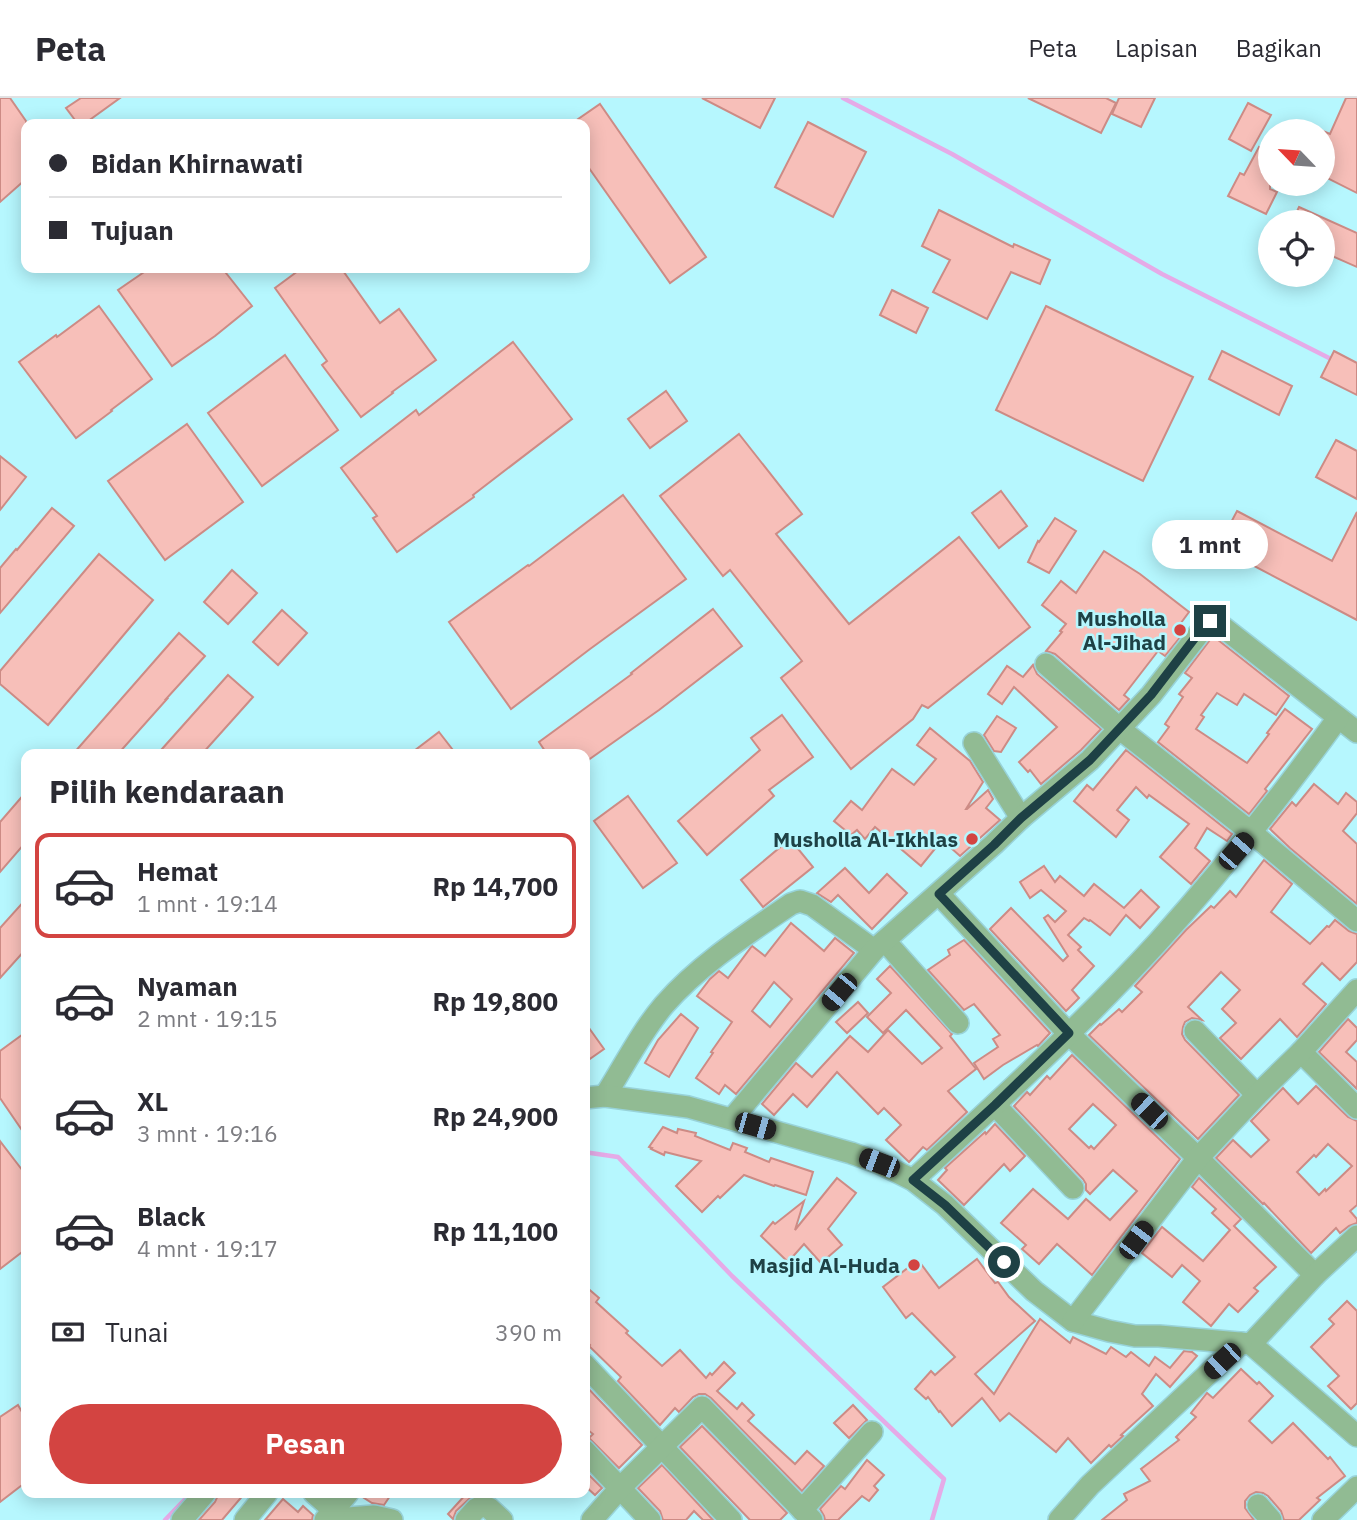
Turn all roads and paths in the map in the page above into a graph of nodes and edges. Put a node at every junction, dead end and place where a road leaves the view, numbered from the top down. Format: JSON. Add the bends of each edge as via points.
{"nodes":[{"id":1,"x":1046,"y":664,"type":"dead end"},
{"id":2,"x":1338,"y":718,"type":"junction"},
{"id":3,"x":1119,"y":729,"type":"junction"},
{"id":4,"x":1357,"y":732,"type":"edge"},
{"id":5,"x":974,"y":743,"type":"dead end"},
{"id":6,"x":1021,"y":818,"type":"junction"},
{"id":7,"x":1252,"y":833,"type":"junction"},
{"id":8,"x":939,"y":894,"type":"junction"},
{"id":9,"x":1357,"y":921,"type":"edge"},
{"id":10,"x":880,"y":946,"type":"junction"},
{"id":11,"x":1357,"y":990,"type":"edge"},
{"id":12,"x":958,"y":1023,"type":"dead end"},
{"id":13,"x":1195,"y":1031,"type":"dead end"},
{"id":14,"x":1069,"y":1033,"type":"junction"},
{"id":15,"x":1301,"y":1052,"type":"junction"},
{"id":16,"x":1257,"y":1095,"type":"junction"},
{"id":17,"x":595,"y":1097,"type":"edge"},
{"id":18,"x":995,"y":1105,"type":"junction"},
{"id":19,"x":1357,"y":1108,"type":"edge"},
{"id":20,"x":732,"y":1119,"type":"junction"},
{"id":21,"x":1198,"y":1158,"type":"junction"},
{"id":22,"x":913,"y":1180,"type":"junction"},
{"id":23,"x":1073,"y":1188,"type":"dead end"},
{"id":24,"x":1357,"y":1236,"type":"edge"},
{"id":25,"x":1315,"y":1275,"type":"junction"},
{"id":26,"x":1073,"y":1321,"type":"junction"},
{"id":27,"x":1246,"y":1343,"type":"junction"},
{"id":28,"x":590,"y":1370,"type":"edge"},
{"id":29,"x":872,"y":1433,"type":"dead end"},
{"id":30,"x":1357,"y":1437,"type":"edge"},
{"id":31,"x":661,"y":1446,"type":"junction"},
{"id":32,"x":590,"y":1456,"type":"edge"},
{"id":33,"x":621,"y":1487,"type":"junction"},
{"id":34,"x":1357,"y":1488,"type":"edge"},
{"id":35,"x":201,"y":1498,"type":"edge"},
{"id":36,"x":263,"y":1498,"type":"edge"},
{"id":37,"x":317,"y":1498,"type":"edge"},
{"id":38,"x":344,"y":1498,"type":"edge"},
{"id":39,"x":329,"y":1515,"type":"edge"},
{"id":40,"x":807,"y":1515,"type":"edge"},
{"id":41,"x":182,"y":1520,"type":"edge"},
{"id":42,"x":246,"y":1520,"type":"edge"},
{"id":43,"x":392,"y":1520,"type":"edge"},
{"id":44,"x":466,"y":1520,"type":"edge"},
{"id":45,"x":502,"y":1520,"type":"edge"},
{"id":46,"x":592,"y":1520,"type":"edge"},
{"id":47,"x":650,"y":1520,"type":"edge"},
{"id":48,"x":732,"y":1520,"type":"edge"},
{"id":49,"x":1059,"y":1520,"type":"edge"},
{"id":50,"x":1323,"y":1520,"type":"edge"}],
"edges":[{"from":1,"to":3,"type":"street"},
{"from":2,"to":3,"type":"street","via":[[1215,621],[1207,622]]},
{"from":2,"to":4,"type":"street"},
{"from":2,"to":7,"type":"street"},
{"from":3,"to":6,"type":"street"},
{"from":3,"to":7,"type":"street"},
{"from":5,"to":6,"type":"street"},
{"from":6,"to":8,"type":"street"},
{"from":7,"to":9,"type":"street"},
{"from":7,"to":14,"type":"street"},
{"from":8,"to":10,"type":"street"},
{"from":8,"to":14,"type":"street"},
{"from":10,"to":12,"type":"street"},
{"from":10,"to":17,"type":"street","via":[[812,905],[791,904],[699,971],[664,1006]]},
{"from":10,"to":20,"type":"street"},
{"from":11,"to":15,"type":"street"},
{"from":13,"to":16,"type":"street"},
{"from":14,"to":18,"type":"street"},
{"from":14,"to":21,"type":"street"},
{"from":15,"to":16,"type":"street"},
{"from":15,"to":19,"type":"street"},
{"from":16,"to":21,"type":"street"},
{"from":17,"to":20,"type":"street","via":[[688,1107]]},
{"from":18,"to":22,"type":"street"},
{"from":18,"to":23,"type":"street"},
{"from":20,"to":22,"type":"street","via":[[851,1153]]},
{"from":21,"to":25,"type":"street"},
{"from":21,"to":26,"type":"street"},
{"from":22,"to":26,"type":"street"},
{"from":24,"to":25,"type":"street"},
{"from":25,"to":27,"type":"street"},
{"from":26,"to":27,"type":"street","via":[[1135,1336]]},
{"from":27,"to":30,"type":"street"},
{"from":27,"to":49,"type":"street","via":[[1090,1485]]},
{"from":28,"to":31,"type":"street"},
{"from":29,"to":40,"type":"street"},
{"from":31,"to":33,"type":"street"},
{"from":31,"to":40,"type":"street","via":[[702,1407]]},
{"from":31,"to":48,"type":"street"},
{"from":32,"to":33,"type":"street"},
{"from":33,"to":46,"type":"street"},
{"from":33,"to":47,"type":"street"},
{"from":34,"to":50,"type":"street"},
{"from":35,"to":41,"type":"street"},
{"from":36,"to":42,"type":"street"},
{"from":37,"to":39,"type":"street"},
{"from":38,"to":39,"type":"street"},
{"from":39,"to":43,"type":"street"},
{"from":44,"to":45,"type":"street","via":[[482,1506]]}]}
